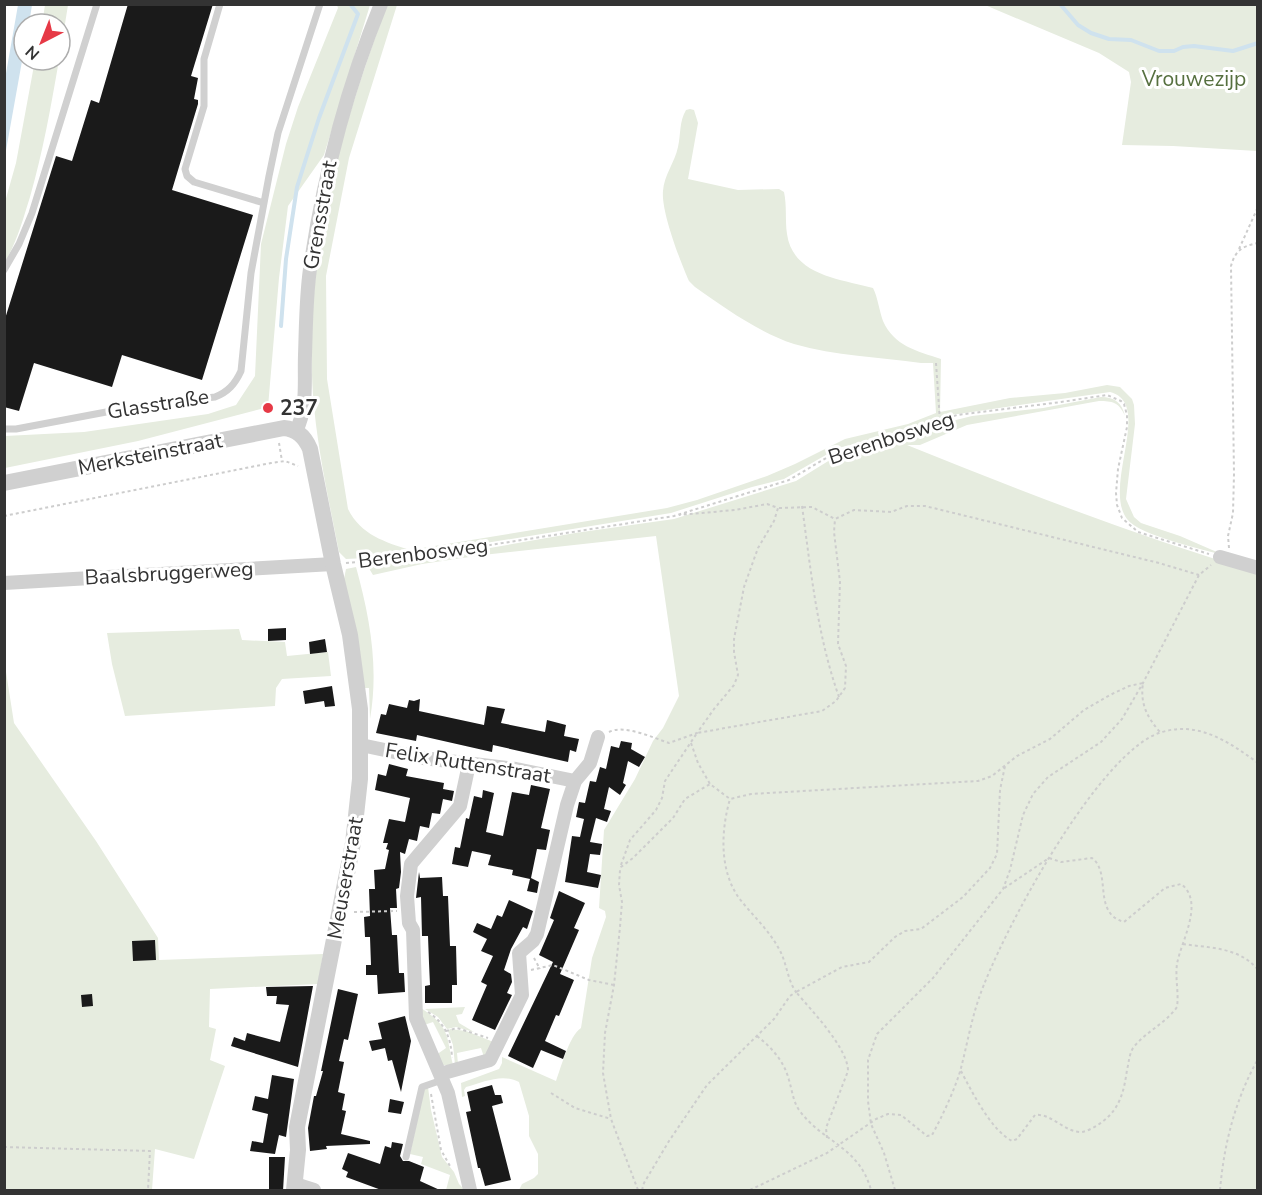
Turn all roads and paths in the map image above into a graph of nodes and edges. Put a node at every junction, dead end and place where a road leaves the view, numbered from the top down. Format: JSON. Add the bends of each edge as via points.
{"nodes":[{"id":1,"x":97,"y":4,"type":"edge"},
{"id":2,"x":220,"y":4,"type":"edge"},
{"id":3,"x":320,"y":4,"type":"edge"},
{"id":4,"x":381,"y":4,"type":"edge"},
{"id":5,"x":264,"y":203,"type":"junction"},
{"id":6,"x":1257,"y":207,"type":"edge"},
{"id":7,"x":1257,"y":243,"type":"edge"},
{"id":8,"x":1238,"y":251,"type":"junction"},
{"id":9,"x":4,"y":270,"type":"edge"},
{"id":10,"x":936,"y":363,"type":"dead end"},
{"id":11,"x":940,"y":421,"type":"junction"},
{"id":12,"x":4,"y":429,"type":"edge"},
{"id":13,"x":296,"y":431,"type":"junction"},
{"id":14,"x":282,"y":461,"type":"dead end"},
{"id":15,"x":4,"y":483,"type":"edge"},
{"id":16,"x":802,"y":506,"type":"junction"},
{"id":17,"x":778,"y":508,"type":"junction"},
{"id":18,"x":4,"y":516,"type":"edge"},
{"id":19,"x":674,"y":516,"type":"junction"},
{"id":20,"x":836,"y":519,"type":"junction"},
{"id":21,"x":1223,"y":558,"type":"junction"},
{"id":22,"x":333,"y":564,"type":"junction"},
{"id":23,"x":1257,"y":568,"type":"edge"},
{"id":24,"x":1199,"y":575,"type":"junction"},
{"id":25,"x":4,"y":583,"type":"edge"},
{"id":26,"x":1143,"y":683,"type":"junction"},
{"id":27,"x":839,"y":697,"type":"junction"},
{"id":28,"x":1160,"y":732,"type":"junction"},
{"id":29,"x":698,"y":734,"type":"junction"},
{"id":30,"x":598,"y":737,"type":"joint"},
{"id":31,"x":691,"y":743,"type":"junction"},
{"id":32,"x":361,"y":745,"type":"junction"},
{"id":33,"x":1006,"y":763,"type":"junction"},
{"id":34,"x":1257,"y":763,"type":"edge"},
{"id":35,"x":470,"y":764,"type":"junction"},
{"id":36,"x":575,"y":781,"type":"junction"},
{"id":37,"x":710,"y":784,"type":"junction"},
{"id":38,"x":730,"y":799,"type":"junction"},
{"id":39,"x":1049,"y":858,"type":"junction"},
{"id":40,"x":621,"y":867,"type":"junction"},
{"id":41,"x":1003,"y":889,"type":"junction"},
{"id":42,"x":408,"y":910,"type":"junction"},
{"id":43,"x":340,"y":913,"type":"junction"},
{"id":44,"x":1184,"y":944,"type":"junction"},
{"id":45,"x":520,"y":969,"type":"junction"},
{"id":46,"x":1257,"y":969,"type":"edge"},
{"id":47,"x":614,"y":985,"type":"junction"},
{"id":48,"x":796,"y":992,"type":"junction"},
{"id":49,"x":414,"y":1006,"type":"junction"},
{"id":50,"x":446,"y":1030,"type":"junction"},
{"id":51,"x":757,"y":1036,"type":"junction"},
{"id":52,"x":498,"y":1045,"type":"junction"},
{"id":53,"x":1257,"y":1059,"type":"edge"},
{"id":54,"x":456,"y":1070,"type":"junction"},
{"id":55,"x":961,"y":1070,"type":"junction"},
{"id":56,"x":437,"y":1079,"type":"junction"},
{"id":57,"x":551,"y":1094,"type":"dead end"},
{"id":58,"x":611,"y":1119,"type":"junction"},
{"id":59,"x":871,"y":1124,"type":"junction"},
{"id":60,"x":827,"y":1138,"type":"junction"},
{"id":61,"x":840,"y":1145,"type":"junction"},
{"id":62,"x":4,"y":1147,"type":"edge"},
{"id":63,"x":406,"y":1157,"type":"dead end"},
{"id":64,"x":455,"y":1172,"type":"dead end"},
{"id":65,"x":295,"y":1187,"type":"edge"},
{"id":66,"x":148,"y":1191,"type":"edge"},
{"id":67,"x":314,"y":1191,"type":"edge"},
{"id":68,"x":470,"y":1191,"type":"edge"},
{"id":69,"x":640,"y":1191,"type":"edge"},
{"id":70,"x":750,"y":1191,"type":"edge"},
{"id":71,"x":871,"y":1191,"type":"edge"},
{"id":72,"x":895,"y":1191,"type":"edge"},
{"id":73,"x":1220,"y":1191,"type":"edge"}],
"edges":[{"from":1,"to":9,"type":"lane","via":[[32,213]]},
{"from":2,"to":5,"type":"lane","via":[[204,59],[204,106],[185,169],[194,182]]},
{"from":3,"to":5,"type":"lane","name":"Glasstraße","via":[[278,133]]},
{"from":4,"to":13,"type":"street","name":"Grensstraat","via":[[330,155],[310,270],[305,408]]},
{"from":5,"to":12,"type":"lane","name":"Glasstraße","via":[[251,273],[241,371],[229,389],[215,397]]},
{"from":6,"to":8,"type":"path"},
{"from":7,"to":8,"type":"path"},
{"from":8,"to":21,"type":"path","via":[[1231,266],[1233,513],[1229,548]]},
{"from":10,"to":11,"type":"path"},
{"from":11,"to":19,"type":"path","name":"Berenbosweg","via":[[838,451],[789,480]]},
{"from":11,"to":21,"type":"path","name":"Berenbosweg","via":[[957,415],[1096,396],[1117,398],[1124,404],[1127,422],[1116,493],[1122,518],[1144,534]]},
{"from":13,"to":15,"type":"street","name":"Merksteinstraat","via":[[276,429]]},
{"from":13,"to":22,"type":"street","via":[[310,449]]},
{"from":14,"to":18,"type":"path","name":"Merksteinstraat"},
{"from":16,"to":17,"type":"path"},
{"from":16,"to":20,"type":"path"},
{"from":16,"to":27,"type":"path","via":[[817,618]]},
{"from":17,"to":19,"type":"path","via":[[767,504]]},
{"from":17,"to":29,"type":"path","via":[[744,587],[734,639],[738,675]]},
{"from":19,"to":22,"type":"path","name":"Berenbosweg","via":[[414,557]]},
{"from":20,"to":24,"type":"path","via":[[854,510],[891,512],[907,506],[925,506]]},
{"from":20,"to":27,"type":"path","via":[[838,644],[846,666],[845,688]]},
{"from":21,"to":23,"type":"street"},
{"from":21,"to":24,"type":"path"},
{"from":22,"to":25,"type":"street","name":"Baalsbruggerweg"},
{"from":22,"to":32,"type":"street","name":"Meuserstraat","via":[[352,645]]},
{"from":24,"to":26,"type":"path"},
{"from":26,"to":28,"type":"path","via":[[1146,714]]},
{"from":26,"to":33,"type":"path","via":[[1129,686],[1084,710],[1050,739]]},
{"from":26,"to":41,"type":"path","via":[[1122,719],[1101,742],[1048,777],[1033,794],[1023,815]]},
{"from":27,"to":29,"type":"path","via":[[822,711]]},
{"from":28,"to":34,"type":"path","via":[[1205,732],[1231,744]]},
{"from":28,"to":39,"type":"path","via":[[1136,746],[1110,772]]},
{"from":29,"to":30,"type":"path","via":[[669,743],[617,730]]},
{"from":29,"to":31,"type":"path"},
{"from":30,"to":36,"type":"street","via":[[590,763]]},
{"from":31,"to":37,"type":"path"},
{"from":31,"to":40,"type":"path","via":[[665,781],[660,804],[626,847]]},
{"from":32,"to":35,"type":"street","name":"Felix Ruttenstraat"},
{"from":32,"to":43,"type":"street","name":"Meuserstraat","via":[[356,823]]},
{"from":33,"to":38,"type":"path","via":[[992,776],[978,781],[751,794]]},
{"from":33,"to":48,"type":"path","via":[[1000,790],[997,854],[990,868],[963,897],[921,929],[906,931],[869,962],[842,968]]},
{"from":35,"to":36,"type":"street","name":"Felix Ruttenstraat"},
{"from":35,"to":42,"type":"street","via":[[460,806],[411,864]]},
{"from":36,"to":45,"type":"street","via":[[537,934],[519,953]]},
{"from":37,"to":38,"type":"path"},
{"from":37,"to":40,"type":"path","via":[[685,800],[673,818]]},
{"from":38,"to":48,"type":"path","via":[[723,827],[729,875],[738,896],[780,950]]},
{"from":39,"to":41,"type":"path"},
{"from":39,"to":44,"type":"path","via":[[1061,862],[1087,857],[1095,860],[1110,915],[1124,922],[1165,888],[1181,884],[1186,888],[1191,908]]},
{"from":39,"to":55,"type":"path","via":[[994,960],[967,1038]]},
{"from":40,"to":47,"type":"path","via":[[622,902]]},
{"from":41,"to":59,"type":"path","via":[[933,978],[877,1034],[868,1060]]},
{"from":42,"to":43,"type":"path"},
{"from":42,"to":49,"type":"street","via":[[414,942]]},
{"from":43,"to":65,"type":"street","name":"Meuserstraat","via":[[297,1127]]},
{"from":44,"to":46,"type":"path","via":[[1237,953]]},
{"from":44,"to":55,"type":"path","via":[[1177,965],[1177,1007],[1130,1053],[1122,1098],[1101,1124],[1083,1132],[1075,1131],[1042,1114],[1035,1115],[1012,1142],[990,1119]]},
{"from":45,"to":47,"type":"path","via":[[537,970],[553,965],[589,980]]},
{"from":45,"to":52,"type":"street","via":[[522,995]]},
{"from":47,"to":58,"type":"path","via":[[603,1073]]},
{"from":48,"to":51,"type":"path"},
{"from":48,"to":60,"type":"path","via":[[835,1040],[848,1064],[825,1128]]},
{"from":49,"to":50,"type":"path","via":[[434,1016]]},
{"from":49,"to":56,"type":"street"},
{"from":50,"to":52,"type":"path","via":[[457,1028]]},
{"from":50,"to":54,"type":"path"},
{"from":51,"to":60,"type":"path","via":[[784,1065],[797,1107],[815,1130]]},
{"from":51,"to":69,"type":"path","via":[[707,1085]]},
{"from":52,"to":54,"type":"street","via":[[490,1060]]},
{"from":53,"to":73,"type":"path","via":[[1226,1142]]},
{"from":54,"to":56,"type":"street"},
{"from":55,"to":59,"type":"path","via":[[931,1137],[897,1113]]},
{"from":56,"to":63,"type":"lane","via":[[422,1087]]},
{"from":56,"to":64,"type":"path","via":[[432,1107],[441,1150]]},
{"from":56,"to":68,"type":"street","via":[[450,1100]]},
{"from":57,"to":58,"type":"path","via":[[574,1108]]},
{"from":58,"to":69,"type":"path"},
{"from":59,"to":61,"type":"path"},
{"from":59,"to":72,"type":"path","via":[[885,1153]]},
{"from":60,"to":61,"type":"path"},
{"from":61,"to":70,"type":"path"},
{"from":61,"to":71,"type":"path","via":[[855,1159]]},
{"from":62,"to":66,"type":"path","via":[[150,1151]]},
{"from":65,"to":67,"type":"street"}]}
